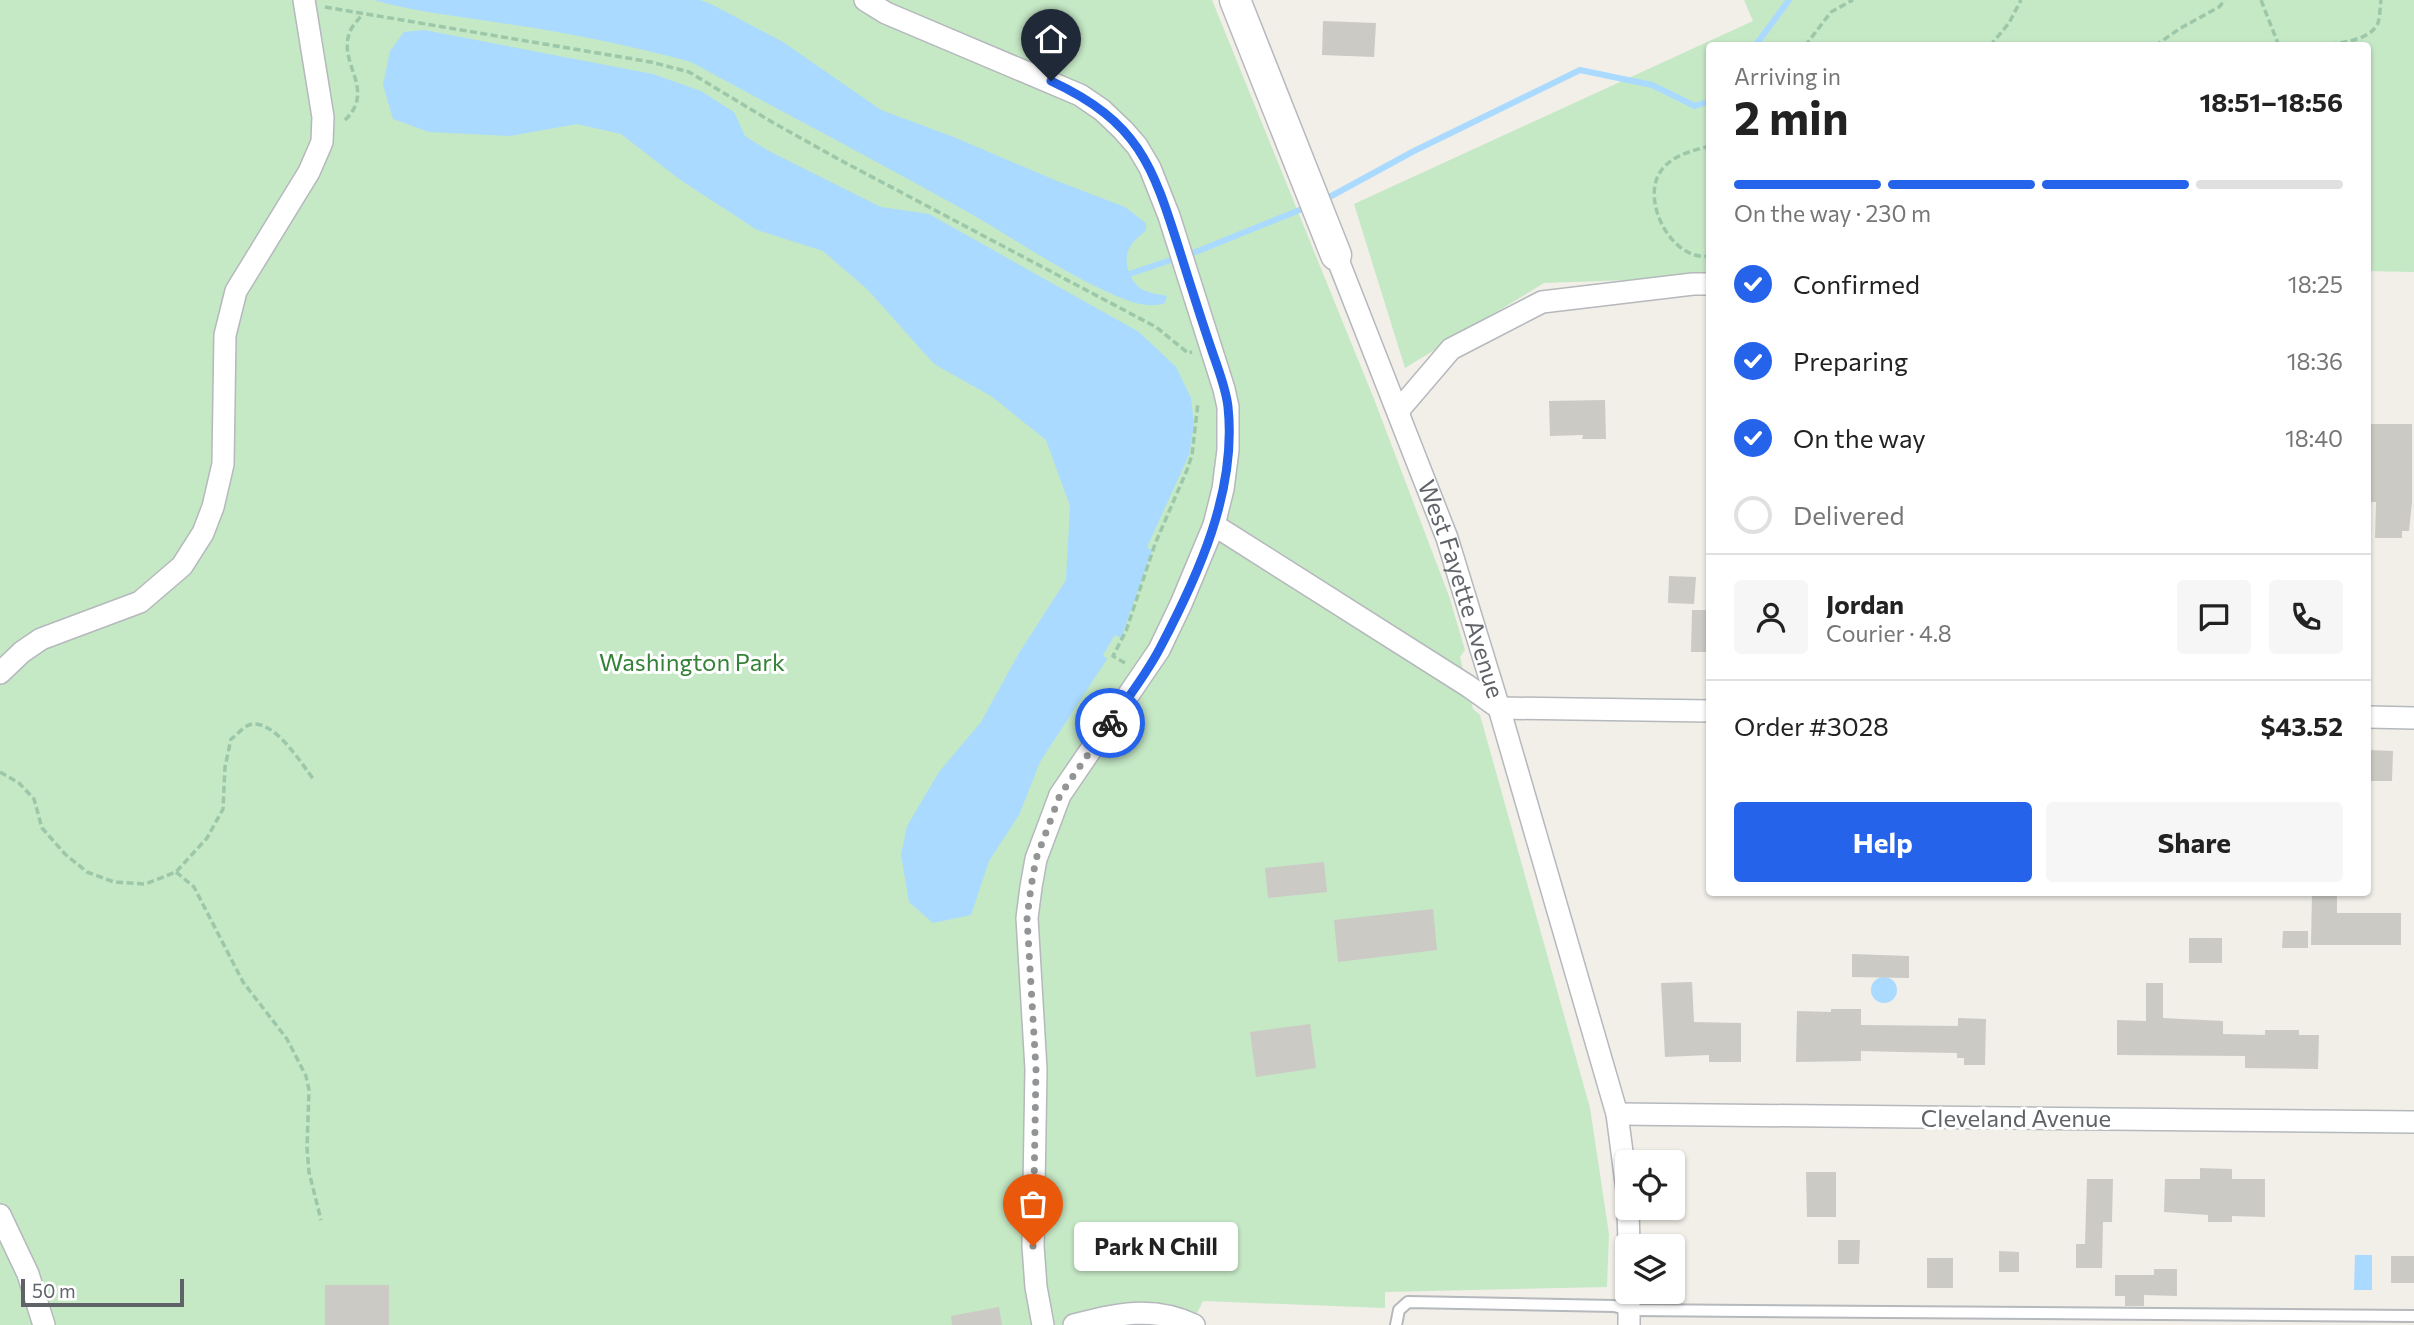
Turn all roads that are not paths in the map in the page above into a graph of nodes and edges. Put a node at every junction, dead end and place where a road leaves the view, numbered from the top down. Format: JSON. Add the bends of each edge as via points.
{"nodes":[{"id":1,"x":865,"y":0,"type":"edge"},
{"id":2,"x":1235,"y":0,"type":"edge"},
{"id":3,"x":313,"y":3,"type":"edge"},
{"id":4,"x":1336,"y":255,"type":"joint"},
{"id":5,"x":1706,"y":284,"type":"edge"},
{"id":6,"x":1398,"y":411,"type":"junction"},
{"id":7,"x":1214,"y":525,"type":"junction"},
{"id":8,"x":0,"y":673,"type":"edge"},
{"id":9,"x":1499,"y":708,"type":"junction"},
{"id":10,"x":1706,"y":712,"type":"edge"},
{"id":11,"x":2371,"y":717,"type":"edge"},
{"id":12,"x":2414,"y":718,"type":"edge"},
{"id":13,"x":1617,"y":1114,"type":"junction"},
{"id":14,"x":2414,"y":1122,"type":"edge"},
{"id":15,"x":1622,"y":1150,"type":"edge"},
{"id":16,"x":0,"y":1215,"type":"edge"},
{"id":17,"x":1629,"y":1309,"type":"edge"},
{"id":18,"x":2414,"y":1316,"type":"edge"},
{"id":19,"x":44,"y":1325,"type":"edge"},
{"id":20,"x":1043,"y":1325,"type":"edge"},
{"id":21,"x":1074,"y":1325,"type":"edge"},
{"id":22,"x":1194,"y":1325,"type":"edge"},
{"id":23,"x":1396,"y":1325,"type":"edge"}],
"edges":[{"from":1,"to":7,"type":"street","via":[[1071,90],[1102,110],[1137,146],[1150,167],[1176,240],[1228,407],[1228,450]]},
{"from":2,"to":4,"type":"street","name":"West Fayette Avenue"},
{"from":3,"to":8,"type":"street","via":[[322,142],[309,172],[236,292],[225,335],[223,464],[203,533],[182,566],[140,602],[41,639]]},
{"from":4,"to":6,"type":"street","name":"West Fayette Avenue"},
{"from":5,"to":6,"type":"street","via":[[1542,302],[1451,349]]},
{"from":6,"to":9,"type":"street","name":"West Fayette Avenue","via":[[1447,538]]},
{"from":7,"to":9,"type":"street"},
{"from":7,"to":20,"type":"street","via":[[1159,650],[1060,795],[1036,859],[1027,918],[1036,1069],[1033,1246]]},
{"from":9,"to":10,"type":"street"},
{"from":9,"to":13,"type":"street","name":"West Fayette Avenue"},
{"from":11,"to":12,"type":"street"},
{"from":13,"to":14,"type":"street","name":"Cleveland Avenue"},
{"from":13,"to":15,"type":"street","name":"West Fayette Avenue"},
{"from":16,"to":19,"type":"street","via":[[28,1275]]},
{"from":17,"to":18,"type":"lane"},
{"from":17,"to":23,"type":"lane","via":[[1408,1302],[1399,1310]]},
{"from":21,"to":22,"type":"street","via":[[1156,1312]]}]}
